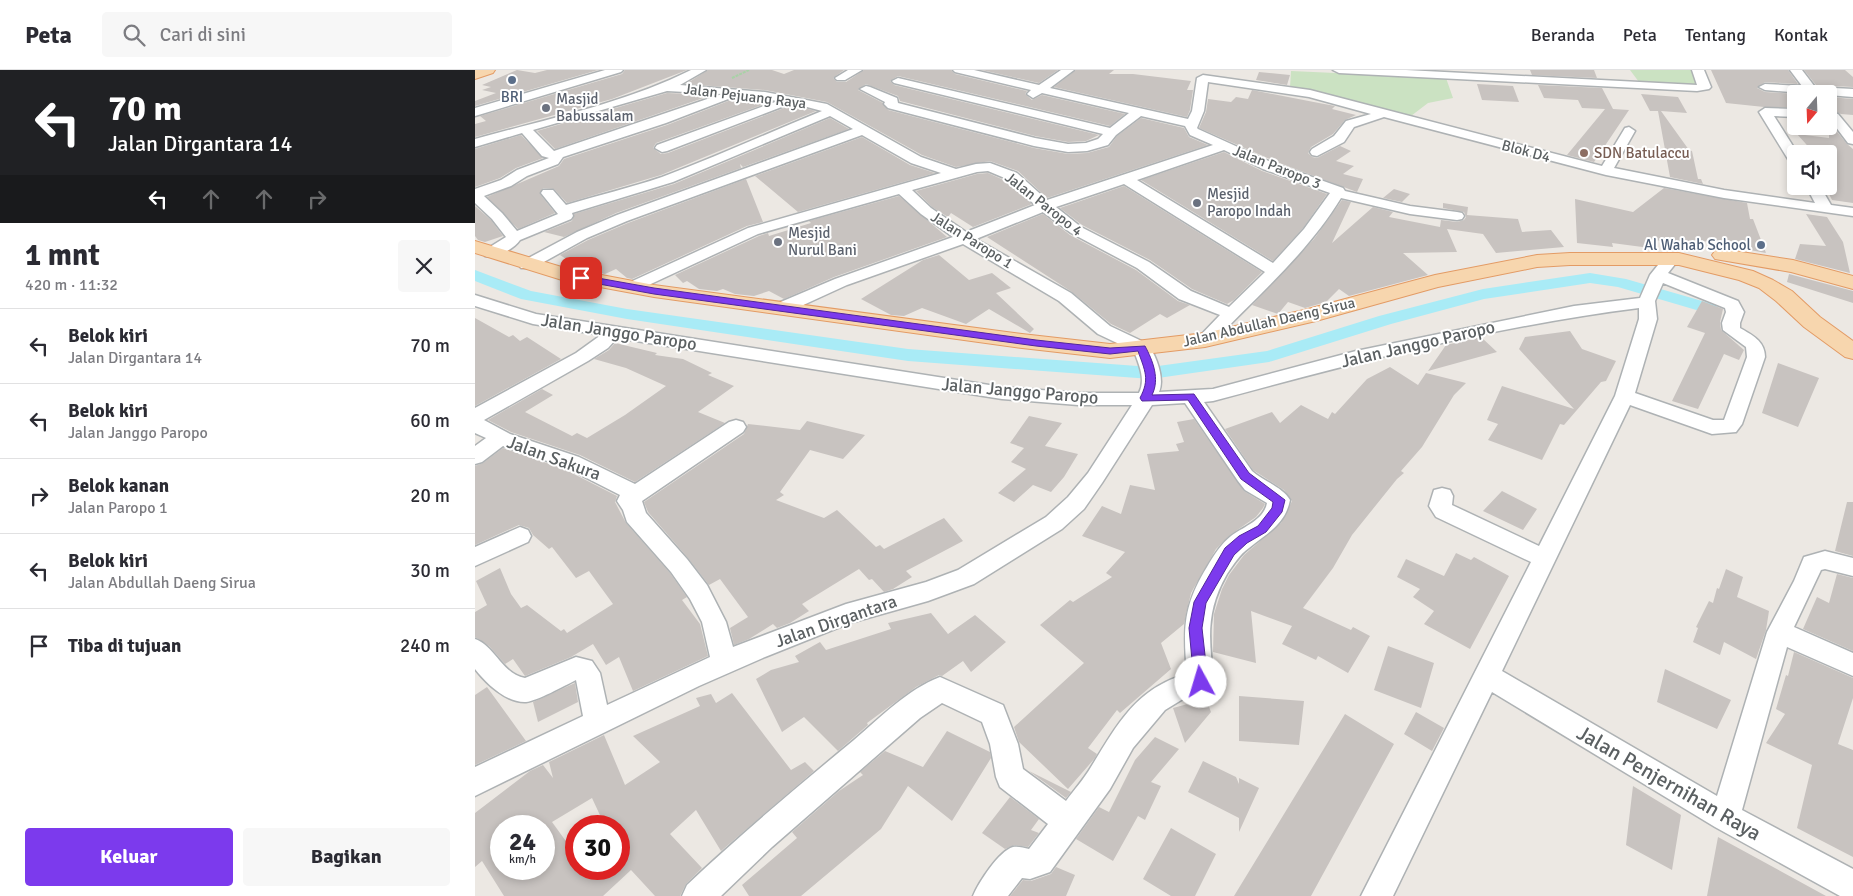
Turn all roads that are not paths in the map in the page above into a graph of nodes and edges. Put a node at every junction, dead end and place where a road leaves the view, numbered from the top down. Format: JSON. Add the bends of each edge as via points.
{"nodes":[{"id":1,"x":488,"y":70,"type":"edge"},
{"id":2,"x":617,"y":70,"type":"edge"},
{"id":3,"x":699,"y":70,"type":"edge"},
{"id":4,"x":959,"y":70,"type":"edge"},
{"id":5,"x":1065,"y":70,"type":"edge"},
{"id":6,"x":1339,"y":70,"type":"edge"},
{"id":7,"x":1698,"y":70,"type":"edge"},
{"id":8,"x":1796,"y":70,"type":"edge"},
{"id":9,"x":1455,"y":73,"type":"edge"},
{"id":10,"x":475,"y":75,"type":"edge"},
{"id":11,"x":898,"y":81,"type":"dead end"},
{"id":12,"x":1807,"y":85,"type":"edge"},
{"id":13,"x":1765,"y":86,"type":"dead end"},
{"id":14,"x":666,"y":87,"type":"junction"},
{"id":15,"x":1787,"y":88,"type":"edge"},
{"id":16,"x":866,"y":89,"type":"dead end"},
{"id":17,"x":1040,"y":89,"type":"junction"},
{"id":18,"x":1837,"y":92,"type":"edge"},
{"id":19,"x":737,"y":93,"type":"junction"},
{"id":20,"x":1853,"y":93,"type":"edge"},
{"id":21,"x":793,"y":99,"type":"junction"},
{"id":22,"x":1010,"y":107,"type":"junction"},
{"id":23,"x":475,"y":112,"type":"edge"},
{"id":24,"x":830,"y":112,"type":"junction"},
{"id":25,"x":1137,"y":112,"type":"junction"},
{"id":26,"x":1787,"y":112,"type":"edge"},
{"id":27,"x":1382,"y":114,"type":"junction"},
{"id":28,"x":1837,"y":117,"type":"edge"},
{"id":29,"x":1853,"y":118,"type":"edge"},
{"id":30,"x":1837,"y":122,"type":"edge"},
{"id":31,"x":1193,"y":124,"type":"junction"},
{"id":32,"x":977,"y":127,"type":"junction"},
{"id":33,"x":525,"y":129,"type":"junction"},
{"id":34,"x":863,"y":130,"type":"junction"},
{"id":35,"x":1629,"y":131,"type":"dead end"},
{"id":36,"x":1111,"y":132,"type":"junction"},
{"id":37,"x":1853,"y":140,"type":"edge"},
{"id":38,"x":475,"y":143,"type":"edge"},
{"id":39,"x":1224,"y":146,"type":"junction"},
{"id":40,"x":662,"y":148,"type":"dead end"},
{"id":41,"x":1787,"y":148,"type":"edge"},
{"id":42,"x":1317,"y":152,"type":"dead end"},
{"id":43,"x":555,"y":155,"type":"junction"},
{"id":44,"x":1605,"y":171,"type":"junction"},
{"id":45,"x":956,"y":174,"type":"junction"},
{"id":46,"x":1126,"y":179,"type":"junction"},
{"id":47,"x":902,"y":189,"type":"junction"},
{"id":48,"x":547,"y":193,"type":"dead end"},
{"id":49,"x":1337,"y":193,"type":"junction"},
{"id":50,"x":475,"y":195,"type":"edge"},
{"id":51,"x":1818,"y":195,"type":"edge"},
{"id":52,"x":1045,"y":206,"type":"junction"},
{"id":53,"x":1826,"y":209,"type":"junction"},
{"id":54,"x":564,"y":211,"type":"junction"},
{"id":55,"x":1853,"y":212,"type":"edge"},
{"id":56,"x":1457,"y":216,"type":"dead end"},
{"id":57,"x":514,"y":237,"type":"junction"},
{"id":58,"x":964,"y":238,"type":"junction"},
{"id":59,"x":483,"y":250,"type":"edge"},
{"id":60,"x":527,"y":265,"type":"junction"},
{"id":61,"x":1276,"y":272,"type":"junction"},
{"id":62,"x":1660,"y":279,"type":"junction"},
{"id":63,"x":1853,"y":283,"type":"edge"},
{"id":64,"x":632,"y":287,"type":"junction"},
{"id":65,"x":479,"y":305,"type":"edge"},
{"id":66,"x":783,"y":308,"type":"junction"},
{"id":67,"x":1231,"y":313,"type":"junction"},
{"id":68,"x":613,"y":332,"type":"junction"},
{"id":69,"x":1205,"y":340,"type":"junction"},
{"id":70,"x":1142,"y":348,"type":"junction"},
{"id":71,"x":1853,"y":352,"type":"edge"},
{"id":72,"x":1149,"y":386,"type":"junction"},
{"id":73,"x":1191,"y":396,"type":"junction"},
{"id":74,"x":1625,"y":396,"type":"junction"},
{"id":75,"x":475,"y":417,"type":"edge"},
{"id":76,"x":475,"y":424,"type":"edge"},
{"id":77,"x":736,"y":427,"type":"dead end"},
{"id":78,"x":500,"y":438,"type":"junction"},
{"id":79,"x":475,"y":457,"type":"edge"},
{"id":80,"x":636,"y":494,"type":"junction"},
{"id":81,"x":1443,"y":496,"type":"dead end"},
{"id":82,"x":520,"y":536,"type":"dead end"},
{"id":83,"x":475,"y":557,"type":"edge"},
{"id":84,"x":1545,"y":559,"type":"junction"},
{"id":85,"x":1853,"y":567,"type":"edge"},
{"id":86,"x":1779,"y":632,"type":"junction"},
{"id":87,"x":475,"y":650,"type":"edge"},
{"id":88,"x":724,"y":664,"type":"junction"},
{"id":89,"x":1853,"y":665,"type":"edge"},
{"id":90,"x":1488,"y":676,"type":"junction"},
{"id":91,"x":598,"y":723,"type":"junction"},
{"id":92,"x":475,"y":782,"type":"edge"},
{"id":93,"x":1725,"y":817,"type":"junction"},
{"id":94,"x":1069,"y":821,"type":"junction"},
{"id":95,"x":1853,"y":886,"type":"edge"},
{"id":96,"x":698,"y":896,"type":"edge"},
{"id":97,"x":989,"y":896,"type":"edge"},
{"id":98,"x":1377,"y":896,"type":"edge"}],
"edges":[{"from":1,"to":10,"type":"main road"},
{"from":2,"to":23,"type":"street"},
{"from":3,"to":14,"type":"street"},
{"from":4,"to":17,"type":"street"},
{"from":5,"to":17,"type":"street"},
{"from":6,"to":9,"type":"street"},
{"from":7,"to":9,"type":"street","via":[[1705,83],[1702,88]]},
{"from":8,"to":12,"type":"street"},
{"from":11,"to":22,"type":"street"},
{"from":13,"to":15,"type":"street"},
{"from":14,"to":19,"type":"street","name":"Jalan Pejuang Raya"},
{"from":14,"to":33,"type":"street"},
{"from":16,"to":32,"type":"street","via":[[893,101],[892,106]]},
{"from":17,"to":22,"type":"street"},
{"from":17,"to":25,"type":"street"},
{"from":18,"to":20,"type":"street"},
{"from":19,"to":21,"type":"street","name":"Jalan Pejuang Raya"},
{"from":19,"to":43,"type":"street"},
{"from":21,"to":24,"type":"street","name":"Jalan Pejuang Raya"},
{"from":21,"to":40,"type":"street"},
{"from":22,"to":32,"type":"street"},
{"from":22,"to":36,"type":"street"},
{"from":24,"to":34,"type":"street","name":"Jalan Pejuang Raya"},
{"from":24,"to":54,"type":"street","via":[[668,179]]},
{"from":25,"to":31,"type":"street"},
{"from":25,"to":36,"type":"street"},
{"from":26,"to":41,"type":"street","via":[[1766,111]]},
{"from":27,"to":31,"type":"street","name":"Blok D4","via":[[1299,92],[1203,78]]},
{"from":27,"to":42,"type":"street","via":[[1350,124],[1339,140]]},
{"from":27,"to":44,"type":"street","name":"Blok D4"},
{"from":28,"to":29,"type":"street"},
{"from":30,"to":37,"type":"street"},
{"from":31,"to":39,"type":"street","name":"Jalan Paropo 3","via":[[1194,132]]},
{"from":32,"to":36,"type":"street","via":[[1068,148],[1103,142]]},
{"from":33,"to":38,"type":"street"},
{"from":33,"to":43,"type":"street","via":[[547,153]]},
{"from":34,"to":45,"type":"street","name":"Jalan Pejuang Raya","via":[[916,160]]},
{"from":34,"to":60,"type":"street","via":[[622,218],[582,235]]},
{"from":35,"to":44,"type":"street"},
{"from":39,"to":46,"type":"street"},
{"from":39,"to":49,"type":"street","name":"Jalan Paropo 3"},
{"from":43,"to":50,"type":"street","via":[[557,158],[553,161]]},
{"from":44,"to":53,"type":"street","name":"Blok D4","via":[[1724,194]]},
{"from":45,"to":47,"type":"street","name":"Jalan Paropo 4"},
{"from":45,"to":52,"type":"street","name":"Jalan Paropo 4","via":[[981,167],[995,168],[1021,183]]},
{"from":46,"to":52,"type":"street"},
{"from":46,"to":61,"type":"street"},
{"from":47,"to":58,"type":"street","name":"Jalan Paropo 1"},
{"from":47,"to":64,"type":"street","via":[[753,231]]},
{"from":48,"to":54,"type":"street"},
{"from":49,"to":56,"type":"street","via":[[1410,210]]},
{"from":49,"to":61,"type":"street","name":"Jalan Paropo 3"},
{"from":50,"to":57,"type":"street"},
{"from":51,"to":53,"type":"street"},
{"from":52,"to":58,"type":"street"},
{"from":52,"to":67,"type":"street","name":"Jalan Paropo 4","via":[[1075,230],[1143,266],[1173,288],[1208,306]]},
{"from":53,"to":55,"type":"street","name":"Blok D4"},
{"from":54,"to":57,"type":"street","via":[[566,215],[562,219]]},
{"from":57,"to":59,"type":"street","via":[[512,241]]},
{"from":58,"to":66,"type":"street","via":[[841,282]]},
{"from":58,"to":70,"type":"street","name":"Jalan Paropo 1","via":[[1065,298],[1104,330]]},
{"from":59,"to":60,"type":"main road","name":"Jalan Abdullah Daeng Sirua"},
{"from":60,"to":64,"type":"main road","name":"Jalan Abdullah Daeng Sirua"},
{"from":61,"to":67,"type":"street","name":"Jalan Paropo 3"},
{"from":62,"to":63,"type":"main road","via":[[1689,256],[1717,255],[1793,266]]},
{"from":62,"to":69,"type":"main road","name":"Jalan Abdullah Daeng Sirua","via":[[1570,259],[1528,263],[1435,281]]},
{"from":62,"to":71,"type":"main road","via":[[1747,275],[1784,296],[1812,322]]},
{"from":62,"to":73,"type":"street","name":"Jalan Janggo Paropo","via":[[1574,311],[1355,357],[1213,395]]},
{"from":62,"to":74,"type":"street"},
{"from":62,"to":74,"type":"street","via":[[1729,303],[1732,330],[1748,339],[1757,349],[1756,357],[1729,427],[1712,428]]},
{"from":64,"to":66,"type":"main road","name":"Jalan Abdullah Daeng Sirua"},
{"from":65,"to":68,"type":"street","name":"Jalan Janggo Paropo","via":[[533,319]]},
{"from":66,"to":70,"type":"main road","name":"Jalan Abdullah Daeng Sirua","via":[[1101,351]]},
{"from":67,"to":69,"type":"street","name":"Jalan Paropo 3"},
{"from":68,"to":72,"type":"street","name":"Jalan Janggo Paropo","via":[[1002,393],[1078,399]]},
{"from":68,"to":75,"type":"street","via":[[582,357]]},
{"from":69,"to":70,"type":"main road","name":"Jalan Abdullah Daeng Sirua"},
{"from":70,"to":72,"type":"street"},
{"from":72,"to":73,"type":"street","name":"Jalan Janggo Paropo"},
{"from":72,"to":88,"type":"street","name":"Jalan Dirgantara","via":[[1111,455],[1076,503],[1046,528],[966,577],[846,614]]},
{"from":73,"to":94,"type":"street","via":[[1245,476],[1279,500],[1277,509],[1262,529],[1243,539],[1230,552],[1200,602],[1195,628],[1201,682],[1176,689],[1142,715]]},
{"from":74,"to":84,"type":"street"},
{"from":76,"to":78,"type":"street"},
{"from":77,"to":80,"type":"street"},
{"from":78,"to":79,"type":"street","name":"Jalan Sakura"},
{"from":78,"to":80,"type":"street","name":"Jalan Sakura","via":[[573,462]]},
{"from":80,"to":88,"type":"street","via":[[628,501],[634,507],[635,516],[672,556],[708,608]]},
{"from":81,"to":84,"type":"street","via":[[1440,506],[1444,511]]},
{"from":82,"to":83,"type":"street"},
{"from":84,"to":90,"type":"street"},
{"from":85,"to":86,"type":"street","via":[[1825,560],[1812,564]]},
{"from":86,"to":89,"type":"street"},
{"from":86,"to":93,"type":"street"},
{"from":87,"to":91,"type":"street","via":[[494,674],[518,690],[526,690],[576,668],[583,669],[587,673]]},
{"from":88,"to":91,"type":"street","name":"Jalan Dirgantara"},
{"from":90,"to":93,"type":"street","name":"Jalan Penjernihan Raya"},
{"from":90,"to":98,"type":"street"},
{"from":91,"to":92,"type":"street","name":"Jalan Dirgantara"},
{"from":93,"to":95,"type":"street","name":"Jalan Penjernihan Raya"},
{"from":94,"to":96,"type":"street","via":[[1010,777],[1004,744],[993,714],[940,689],[911,709],[761,836]]},
{"from":94,"to":97,"type":"street","via":[[1039,861],[1030,864],[1015,862]]}]}
